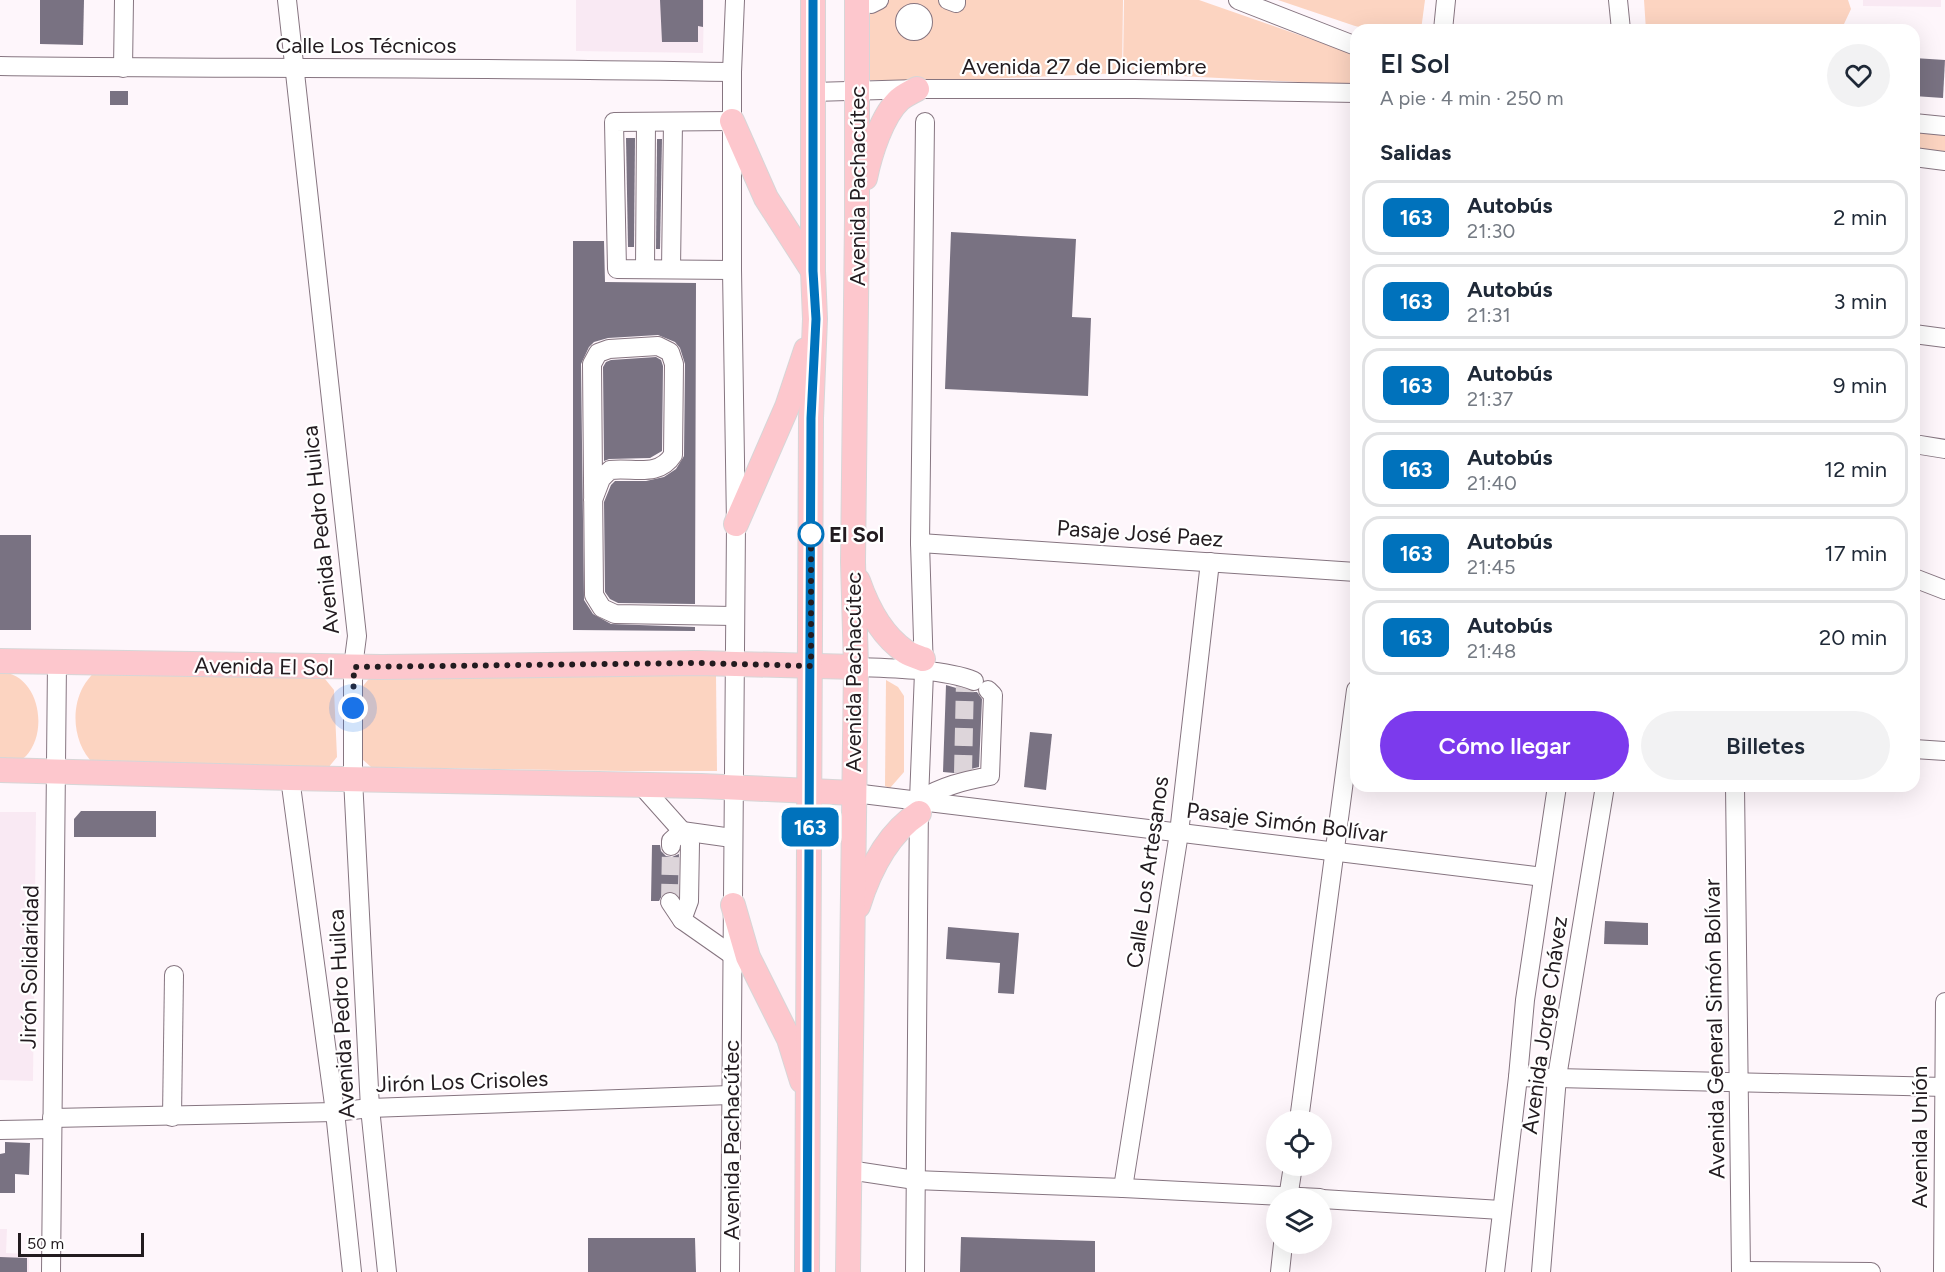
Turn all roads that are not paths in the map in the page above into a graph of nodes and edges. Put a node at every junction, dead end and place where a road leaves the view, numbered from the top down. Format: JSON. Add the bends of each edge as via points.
{"nodes":[{"id":1,"x":124,"y":0,"type":"edge"},
{"id":2,"x":287,"y":0,"type":"edge"},
{"id":3,"x":735,"y":0,"type":"edge"},
{"id":4,"x":813,"y":0,"type":"edge"},
{"id":5,"x":856,"y":0,"type":"edge"},
{"id":6,"x":871,"y":0,"type":"edge"},
{"id":7,"x":879,"y":0,"type":"edge"},
{"id":8,"x":948,"y":0,"type":"edge"},
{"id":9,"x":956,"y":0,"type":"edge"},
{"id":10,"x":1238,"y":0,"type":"edge"},
{"id":11,"x":1446,"y":0,"type":"edge"},
{"id":12,"x":1618,"y":0,"type":"edge"},
{"id":13,"x":1444,"y":24,"type":"edge"},
{"id":14,"x":1620,"y":24,"type":"edge"},
{"id":15,"x":1350,"y":44,"type":"edge"},
{"id":16,"x":0,"y":66,"type":"edge"},
{"id":17,"x":123,"y":68,"type":"junction"},
{"id":18,"x":294,"y":69,"type":"junction"},
{"id":19,"x":732,"y":72,"type":"junction"},
{"id":20,"x":917,"y":89,"type":"junction"},
{"id":21,"x":858,"y":91,"type":"junction"},
{"id":22,"x":813,"y":92,"type":"junction"},
{"id":23,"x":1350,"y":93,"type":"edge"},
{"id":24,"x":732,"y":121,"type":"junction"},
{"id":25,"x":645,"y":122,"type":"junction"},
{"id":26,"x":673,"y":122,"type":"junction"},
{"id":27,"x":926,"y":122,"type":"dead end"},
{"id":28,"x":1920,"y":124,"type":"edge"},
{"id":29,"x":1945,"y":126,"type":"edge"},
{"id":30,"x":1920,"y":158,"type":"edge"},
{"id":31,"x":1945,"y":161,"type":"edge"},
{"id":32,"x":857,"y":218,"type":"junction"},
{"id":33,"x":645,"y":269,"type":"junction"},
{"id":34,"x":671,"y":269,"type":"junction"},
{"id":35,"x":732,"y":270,"type":"junction"},
{"id":36,"x":813,"y":271,"type":"junction"},
{"id":37,"x":816,"y":319,"type":"junction"},
{"id":38,"x":1920,"y":335,"type":"edge"},
{"id":39,"x":1945,"y":338,"type":"edge"},
{"id":40,"x":1920,"y":445,"type":"edge"},
{"id":41,"x":1945,"y":449,"type":"edge"},
{"id":42,"x":593,"y":500,"type":"junction"},
{"id":43,"x":736,"y":524,"type":"junction"},
{"id":44,"x":920,"y":543,"type":"junction"},
{"id":45,"x":853,"y":562,"type":"junction"},
{"id":46,"x":1210,"y":562,"type":"junction"},
{"id":47,"x":1350,"y":572,"type":"edge"},
{"id":48,"x":1920,"y":580,"type":"edge"},
{"id":49,"x":1945,"y":590,"type":"edge"},
{"id":50,"x":734,"y":616,"type":"junction"},
{"id":51,"x":0,"y":661,"type":"edge"},
{"id":52,"x":57,"y":662,"type":"junction"},
{"id":53,"x":734,"y":664,"type":"junction"},
{"id":54,"x":811,"y":666,"type":"junction"},
{"id":55,"x":924,"y":666,"type":"junction"},
{"id":56,"x":354,"y":667,"type":"junction"},
{"id":57,"x":856,"y":667,"type":"junction"},
{"id":58,"x":1350,"y":736,"type":"edge"},
{"id":59,"x":1920,"y":749,"type":"edge"},
{"id":60,"x":1945,"y":751,"type":"edge"},
{"id":61,"x":0,"y":770,"type":"edge"},
{"id":62,"x":55,"y":771,"type":"junction"},
{"id":63,"x":290,"y":778,"type":"junction"},
{"id":64,"x":353,"y":779,"type":"junction"},
{"id":65,"x":641,"y":785,"type":"junction"},
{"id":66,"x":733,"y":787,"type":"junction"},
{"id":67,"x":810,"y":790,"type":"junction"},
{"id":68,"x":1556,"y":792,"type":"edge"},
{"id":69,"x":1604,"y":792,"type":"edge"},
{"id":70,"x":1735,"y":792,"type":"edge"},
{"id":71,"x":854,"y":793,"type":"junction"},
{"id":72,"x":919,"y":807,"type":"junction"},
{"id":73,"x":682,"y":831,"type":"junction"},
{"id":74,"x":1179,"y":834,"type":"junction"},
{"id":75,"x":732,"y":838,"type":"junction"},
{"id":76,"x":671,"y":846,"type":"tunnel mouth"},
{"id":77,"x":1335,"y":852,"type":"junction"},
{"id":78,"x":1543,"y":877,"type":"junction"},
{"id":79,"x":670,"y":902,"type":"tunnel mouth"},
{"id":80,"x":733,"y":905,"type":"junction"},
{"id":81,"x":682,"y":920,"type":"junction"},
{"id":82,"x":853,"y":923,"type":"junction"},
{"id":83,"x":732,"y":955,"type":"junction"},
{"id":84,"x":174,"y":975,"type":"dead end"},
{"id":85,"x":1945,"y":1002,"type":"edge"},
{"id":86,"x":1518,"y":1077,"type":"junction"},
{"id":87,"x":1557,"y":1077,"type":"junction"},
{"id":88,"x":1739,"y":1082,"type":"junction"},
{"id":89,"x":1944,"y":1087,"type":"edge"},
{"id":90,"x":730,"y":1095,"type":"junction"},
{"id":91,"x":808,"y":1099,"type":"junction"},
{"id":92,"x":370,"y":1108,"type":"junction"},
{"id":93,"x":1300,"y":1110,"type":"edge"},
{"id":94,"x":335,"y":1112,"type":"junction"},
{"id":95,"x":172,"y":1116,"type":"junction"},
{"id":96,"x":52,"y":1124,"type":"junction"},
{"id":97,"x":0,"y":1130,"type":"edge"},
{"id":98,"x":849,"y":1170,"type":"junction"},
{"id":99,"x":915,"y":1179,"type":"junction"},
{"id":100,"x":1123,"y":1188,"type":"junction"},
{"id":101,"x":1266,"y":1197,"type":"edge"},
{"id":102,"x":1332,"y":1200,"type":"edge"},
{"id":103,"x":1501,"y":1210,"type":"junction"},
{"id":104,"x":1282,"y":1254,"type":"edge"},
{"id":105,"x":51,"y":1272,"type":"edge"},
{"id":106,"x":352,"y":1272,"type":"edge"},
{"id":107,"x":387,"y":1272,"type":"edge"},
{"id":108,"x":730,"y":1272,"type":"edge"},
{"id":109,"x":807,"y":1272,"type":"edge"},
{"id":110,"x":848,"y":1272,"type":"edge"},
{"id":111,"x":915,"y":1272,"type":"edge"},
{"id":112,"x":1280,"y":1272,"type":"edge"},
{"id":113,"x":1495,"y":1272,"type":"edge"},
{"id":114,"x":1541,"y":1272,"type":"edge"},
{"id":115,"x":1741,"y":1272,"type":"edge"},
{"id":116,"x":1871,"y":1272,"type":"edge"},
{"id":117,"x":1943,"y":1272,"type":"edge"}],
"edges":[{"from":1,"to":17,"type":"street"},
{"from":2,"to":18,"type":"street","name":"Avenida Pedro Huilca"},
{"from":3,"to":19,"type":"street","name":"Avenida Pachacútec"},
{"from":4,"to":22,"type":"main road","name":"Avenida Pachacútec"},
{"from":5,"to":21,"type":"main road","name":"Avenida Pachacútec"},
{"from":6,"to":7,"type":"street","via":[[871,4]]},
{"from":8,"to":9,"type":"street"},
{"from":10,"to":15,"type":"street"},
{"from":11,"to":13,"type":"street"},
{"from":12,"to":14,"type":"street"},
{"from":16,"to":17,"type":"street","name":"Calle Los Técnicos"},
{"from":17,"to":18,"type":"street","name":"Calle Los Técnicos"},
{"from":18,"to":19,"type":"street","name":"Calle Los Técnicos"},
{"from":18,"to":56,"type":"street","name":"Avenida Pedro Huilca","via":[[357,636]]},
{"from":19,"to":24,"type":"street","name":"Avenida Pachacútec"},
{"from":20,"to":21,"type":"street","name":"Avenida 27 de Diciembre"},
{"from":20,"to":23,"type":"street","name":"Avenida 27 de Diciembre"},
{"from":20,"to":32,"type":"main road","via":[[900,99],[886,117],[867,167]]},
{"from":21,"to":22,"type":"street","name":"Avenida 27 de Diciembre"},
{"from":21,"to":32,"type":"main road","name":"Avenida Pachacútec"},
{"from":22,"to":36,"type":"main road","name":"Avenida Pachacútec"},
{"from":24,"to":26,"type":"street"},
{"from":24,"to":35,"type":"street","name":"Avenida Pachacútec"},
{"from":24,"to":36,"type":"main road","via":[[766,198]]},
{"from":25,"to":26,"type":"street"},
{"from":25,"to":33,"type":"street"},
{"from":25,"to":33,"type":"street","via":[[614,122],[617,269]]},
{"from":26,"to":34,"type":"street"},
{"from":27,"to":44,"type":"street"},
{"from":28,"to":29,"type":"street"},
{"from":30,"to":31,"type":"street"},
{"from":32,"to":45,"type":"main road","name":"Avenida Pachacútec"},
{"from":33,"to":34,"type":"street"},
{"from":34,"to":35,"type":"street"},
{"from":35,"to":43,"type":"street","name":"Avenida Pachacútec"},
{"from":36,"to":37,"type":"main road","name":"Avenida Pachacútec"},
{"from":37,"to":43,"type":"main road","via":[[787,407]]},
{"from":37,"to":54,"type":"main road","name":"Avenida Pachacútec","via":[[811,418]]},
{"from":38,"to":39,"type":"street"},
{"from":40,"to":41,"type":"street"},
{"from":42,"to":42,"type":"street","via":[[601,479],[610,470],[658,469],[673,455],[674,364],[670,352],[658,346],[609,349],[598,353],[592,364]]},
{"from":42,"to":50,"type":"street","via":[[594,595],[602,608],[615,614]]},
{"from":43,"to":50,"type":"street","name":"Avenida Pachacútec"},
{"from":44,"to":46,"type":"street","name":"Pasaje José Paez"},
{"from":44,"to":55,"type":"street"},
{"from":45,"to":55,"type":"main road","via":[[874,617],[886,634]]},
{"from":45,"to":57,"type":"main road","name":"Avenida Pachacútec"},
{"from":46,"to":47,"type":"street","name":"Pasaje José Paez"},
{"from":46,"to":74,"type":"street","name":"Calle Los Artesanos"},
{"from":48,"to":49,"type":"street"},
{"from":50,"to":53,"type":"street","name":"Avenida Pachacútec"},
{"from":51,"to":52,"type":"main road","name":"Avenida El Sol"},
{"from":52,"to":56,"type":"main road","name":"Avenida El Sol"},
{"from":52,"to":62,"type":"street","name":"Jirón Solidaridad"},
{"from":53,"to":54,"type":"main road","name":"Avenida El Sol"},
{"from":53,"to":56,"type":"main road","name":"Avenida El Sol"},
{"from":53,"to":66,"type":"street","name":"Avenida Pachacútec"},
{"from":54,"to":57,"type":"main road","name":"Avenida El Sol"},
{"from":54,"to":67,"type":"main road","name":"Avenida Pachacútec"},
{"from":55,"to":57,"type":"street","name":"Avenida El Sol"},
{"from":55,"to":72,"type":"street"},
{"from":55,"to":72,"type":"street","name":"Avenida El Sol","via":[[973,683],[993,696],[990,776],[963,777],[939,788]]},
{"from":56,"to":64,"type":"street","name":"Avenida Pedro Huilca"},
{"from":57,"to":71,"type":"main road","name":"Avenida Pachacútec"},
{"from":58,"to":77,"type":"street"},
{"from":59,"to":60,"type":"street"},
{"from":61,"to":62,"type":"main road"},
{"from":62,"to":63,"type":"main road"},
{"from":62,"to":96,"type":"street","name":"Jirón Solidaridad"},
{"from":63,"to":64,"type":"main road"},
{"from":63,"to":94,"type":"street"},
{"from":64,"to":65,"type":"main road"},
{"from":64,"to":92,"type":"street","name":"Avenida Pedro Huilca"},
{"from":65,"to":66,"type":"main road"},
{"from":65,"to":73,"type":"street"},
{"from":66,"to":67,"type":"main road"},
{"from":66,"to":75,"type":"street","name":"Avenida Pachacútec"},
{"from":67,"to":71,"type":"main road"},
{"from":67,"to":91,"type":"main road","name":"Avenida Pachacútec"},
{"from":68,"to":78,"type":"street","name":"Avenida Jorge Chávez"},
{"from":69,"to":87,"type":"street","name":"Avenida Jorge Chávez"},
{"from":70,"to":88,"type":"street","name":"Avenida General Simón Bolívar"},
{"from":71,"to":72,"type":"street"},
{"from":71,"to":82,"type":"main road","name":"Avenida Pachacútec"},
{"from":72,"to":74,"type":"street","name":"Pasaje Simón Bolívar"},
{"from":72,"to":82,"type":"main road","via":[[881,853]]},
{"from":72,"to":99,"type":"street"},
{"from":73,"to":75,"type":"street"},
{"from":73,"to":76,"type":"street"},
{"from":73,"to":81,"type":"street","via":[[690,843],[688,901]]},
{"from":74,"to":77,"type":"street","name":"Pasaje Simón Bolívar"},
{"from":74,"to":100,"type":"street","name":"Calle Los Artesanos"},
{"from":75,"to":80,"type":"street","name":"Avenida Pachacútec"},
{"from":77,"to":78,"type":"street","name":"Pasaje Simón Bolívar"},
{"from":77,"to":93,"type":"street"},
{"from":78,"to":86,"type":"street","name":"Avenida Jorge Chávez"},
{"from":79,"to":81,"type":"street"},
{"from":80,"to":83,"type":"street","name":"Avenida Pachacútec"},
{"from":80,"to":91,"type":"main road","via":[[748,957],[789,1039]]},
{"from":81,"to":83,"type":"street"},
{"from":82,"to":98,"type":"main road","name":"Avenida Pachacútec"},
{"from":83,"to":90,"type":"street","name":"Avenida Pachacútec"},
{"from":84,"to":95,"type":"street"},
{"from":85,"to":89,"type":"street","name":"Avenida Unión"},
{"from":86,"to":87,"type":"street"},
{"from":86,"to":103,"type":"street","name":"Avenida Jorge Chávez"},
{"from":87,"to":88,"type":"street"},
{"from":87,"to":114,"type":"street","name":"Avenida Jorge Chávez"},
{"from":88,"to":89,"type":"street"},
{"from":88,"to":115,"type":"street","name":"Avenida General Simón Bolívar"},
{"from":89,"to":117,"type":"street","name":"Avenida Unión"},
{"from":90,"to":92,"type":"street","name":"Jirón Los Crisoles"},
{"from":90,"to":108,"type":"street","name":"Avenida Pachacútec"},
{"from":91,"to":109,"type":"main road","name":"Avenida Pachacútec"},
{"from":92,"to":94,"type":"street","name":"Jirón Los Crisoles"},
{"from":92,"to":107,"type":"street","name":"Avenida Pedro Huilca"},
{"from":94,"to":95,"type":"street","name":"Jirón Los Crisoles"},
{"from":94,"to":106,"type":"street"},
{"from":95,"to":96,"type":"street","name":"Jirón Los Crisoles"},
{"from":96,"to":97,"type":"street","name":"Jirón Los Crisoles"},
{"from":96,"to":105,"type":"street","name":"Jirón Solidaridad"},
{"from":98,"to":99,"type":"street"},
{"from":98,"to":110,"type":"main road","name":"Avenida Pachacútec"},
{"from":99,"to":100,"type":"street"},
{"from":99,"to":111,"type":"street"},
{"from":100,"to":101,"type":"street"},
{"from":102,"to":103,"type":"street"},
{"from":103,"to":113,"type":"street","name":"Avenida Jorge Chávez"},
{"from":104,"to":112,"type":"street"},
{"from":115,"to":116,"type":"street"}]}
